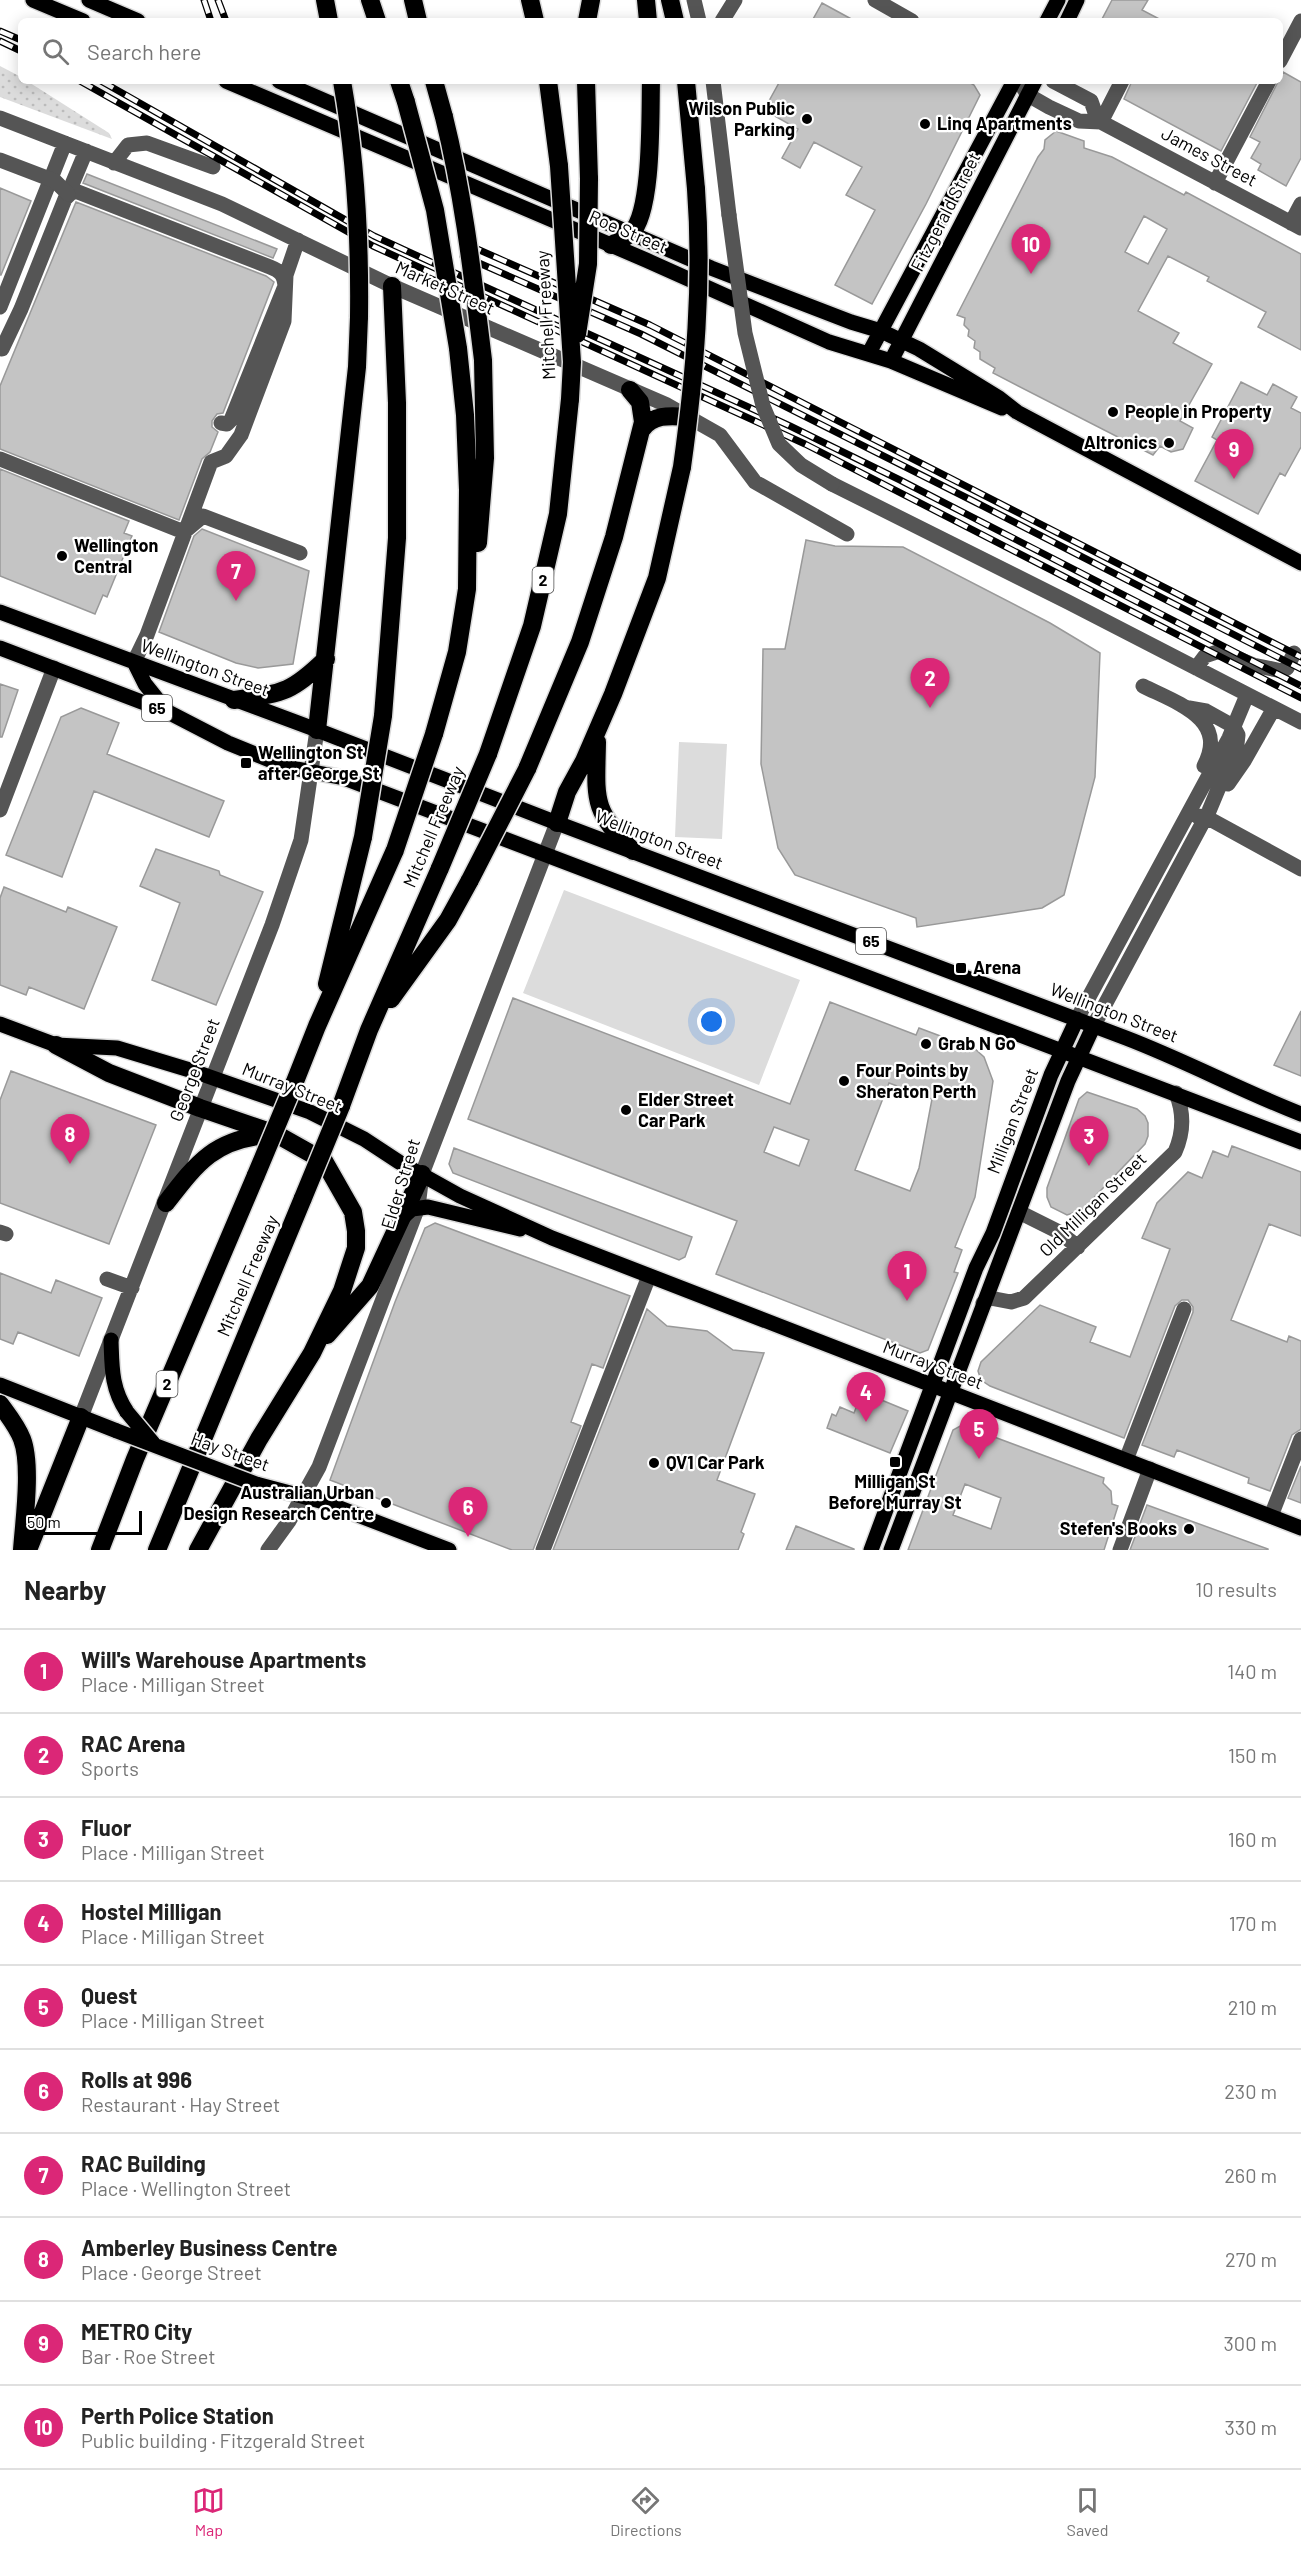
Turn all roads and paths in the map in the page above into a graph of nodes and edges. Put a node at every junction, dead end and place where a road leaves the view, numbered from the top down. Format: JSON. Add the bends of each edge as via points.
{"nodes":[{"id":1,"x":33,"y":0,"type":"edge"},
{"id":2,"x":89,"y":0,"type":"edge"},
{"id":3,"x":325,"y":0,"type":"edge"},
{"id":4,"x":370,"y":0,"type":"edge"},
{"id":5,"x":413,"y":0,"type":"edge"},
{"id":6,"x":530,"y":0,"type":"edge"},
{"id":7,"x":586,"y":0,"type":"edge"},
{"id":8,"x":591,"y":0,"type":"edge"},
{"id":9,"x":646,"y":0,"type":"edge"},
{"id":10,"x":670,"y":0,"type":"edge"},
{"id":11,"x":694,"y":0,"type":"edge"},
{"id":12,"x":735,"y":0,"type":"edge"},
{"id":13,"x":875,"y":0,"type":"edge"},
{"id":14,"x":1058,"y":0,"type":"edge"},
{"id":15,"x":1077,"y":0,"type":"edge"},
{"id":16,"x":76,"y":18,"type":"edge"},
{"id":17,"x":131,"y":18,"type":"edge"},
{"id":18,"x":328,"y":18,"type":"edge"},
{"id":19,"x":377,"y":18,"type":"edge"},
{"id":20,"x":417,"y":18,"type":"edge"},
{"id":21,"x":534,"y":18,"type":"edge"},
{"id":22,"x":586,"y":18,"type":"edge"},
{"id":23,"x":587,"y":18,"type":"edge"},
{"id":24,"x":648,"y":18,"type":"edge"},
{"id":25,"x":674,"y":18,"type":"edge"},
{"id":26,"x":698,"y":18,"type":"edge"},
{"id":27,"x":724,"y":18,"type":"edge"},
{"id":28,"x":907,"y":18,"type":"edge"},
{"id":29,"x":1049,"y":18,"type":"edge"},
{"id":30,"x":1068,"y":18,"type":"edge"},
{"id":31,"x":1301,"y":21,"type":"edge"},
{"id":32,"x":1283,"y":55,"type":"edge"},
{"id":33,"x":242,"y":84,"type":"edge"},
{"id":34,"x":286,"y":84,"type":"edge"},
{"id":35,"x":342,"y":84,"type":"edge"},
{"id":36,"x":400,"y":84,"type":"edge"},
{"id":37,"x":435,"y":84,"type":"edge"},
{"id":38,"x":548,"y":84,"type":"edge"},
{"id":39,"x":586,"y":84,"type":"edge"},
{"id":40,"x":651,"y":84,"type":"edge"},
{"id":41,"x":686,"y":84,"type":"edge"},
{"id":42,"x":713,"y":84,"type":"edge"},
{"id":43,"x":1012,"y":84,"type":"edge"},
{"id":44,"x":1021,"y":84,"type":"edge"},
{"id":45,"x":1034,"y":84,"type":"edge"},
{"id":46,"x":1059,"y":84,"type":"edge"},
{"id":47,"x":1120,"y":84,"type":"edge"},
{"id":48,"x":1267,"y":84,"type":"edge"},
{"id":49,"x":1028,"y":95,"type":"junction"},
{"id":50,"x":0,"y":118,"type":"edge"},
{"id":51,"x":1099,"y":122,"type":"junction"},
{"id":52,"x":66,"y":143,"type":"junction"},
{"id":53,"x":86,"y":151,"type":"junction"},
{"id":54,"x":0,"y":160,"type":"edge"},
{"id":55,"x":114,"y":163,"type":"junction"},
{"id":56,"x":213,"y":167,"type":"dead end"},
{"id":57,"x":1215,"y":183,"type":"junction"},
{"id":58,"x":73,"y":193,"type":"junction"},
{"id":59,"x":1301,"y":204,"type":"edge"},
{"id":60,"x":1296,"y":225,"type":"edge"},
{"id":61,"x":631,"y":233,"type":"junction"},
{"id":62,"x":298,"y":240,"type":"junction"},
{"id":63,"x":611,"y":245,"type":"junction"},
{"id":64,"x":392,"y":286,"type":"junction"},
{"id":65,"x":0,"y":307,"type":"edge"},
{"id":66,"x":881,"y":331,"type":"junction"},
{"id":67,"x":901,"y":340,"type":"junction"},
{"id":68,"x":1,"y":349,"type":"edge"},
{"id":69,"x":869,"y":353,"type":"junction"},
{"id":70,"x":891,"y":361,"type":"junction"},
{"id":71,"x":572,"y":363,"type":"junction"},
{"id":72,"x":630,"y":390,"type":"junction"},
{"id":73,"x":1017,"y":412,"type":"junction"},
{"id":74,"x":690,"y":417,"type":"junction"},
{"id":75,"x":226,"y":422,"type":"dead end"},
{"id":76,"x":642,"y":429,"type":"junction"},
{"id":77,"x":0,"y":459,"type":"edge"},
{"id":78,"x":184,"y":532,"type":"junction"},
{"id":79,"x":847,"y":534,"type":"dead end"},
{"id":80,"x":300,"y":553,"type":"dead end"},
{"id":81,"x":1301,"y":563,"type":"edge"},
{"id":82,"x":467,"y":589,"type":"junction"},
{"id":83,"x":0,"y":612,"type":"edge"},
{"id":84,"x":0,"y":648,"type":"edge"},
{"id":85,"x":1294,"y":653,"type":"dead end"},
{"id":86,"x":326,"y":659,"type":"junction"},
{"id":87,"x":134,"y":662,"type":"junction"},
{"id":88,"x":54,"y":668,"type":"junction"},
{"id":89,"x":1196,"y":668,"type":"junction"},
{"id":90,"x":1143,"y":686,"type":"dead end"},
{"id":91,"x":1247,"y":695,"type":"junction"},
{"id":92,"x":234,"y":700,"type":"junction"},
{"id":93,"x":1187,"y":708,"type":"junction"},
{"id":94,"x":1274,"y":708,"type":"junction"},
{"id":95,"x":168,"y":712,"type":"junction"},
{"id":96,"x":1301,"y":722,"type":"edge"},
{"id":97,"x":1233,"y":726,"type":"junction"},
{"id":98,"x":317,"y":730,"type":"junction"},
{"id":99,"x":597,"y":731,"type":"junction"},
{"id":100,"x":311,"y":772,"type":"junction"},
{"id":101,"x":5,"y":783,"type":"edge"},
{"id":102,"x":0,"y":810,"type":"edge"},
{"id":103,"x":1207,"y":814,"type":"junction"},
{"id":104,"x":557,"y":823,"type":"junction"},
{"id":105,"x":1182,"y":824,"type":"junction"},
{"id":106,"x":633,"y":851,"type":"junction"},
{"id":107,"x":544,"y":854,"type":"junction"},
{"id":108,"x":1301,"y":869,"type":"edge"},
{"id":109,"x":1077,"y":1019,"type":"junction"},
{"id":110,"x":0,"y":1024,"type":"edge"},
{"id":111,"x":1094,"y":1025,"type":"junction"},
{"id":112,"x":317,"y":1026,"type":"junction"},
{"id":113,"x":369,"y":1029,"type":"junction"},
{"id":114,"x":56,"y":1045,"type":"junction"},
{"id":115,"x":1062,"y":1050,"type":"junction"},
{"id":116,"x":1079,"y":1057,"type":"junction"},
{"id":117,"x":212,"y":1078,"type":"junction"},
{"id":118,"x":1176,"y":1093,"type":"junction"},
{"id":119,"x":200,"y":1108,"type":"junction"},
{"id":120,"x":1301,"y":1114,"type":"edge"},
{"id":121,"x":276,"y":1134,"type":"junction"},
{"id":122,"x":1301,"y":1142,"type":"edge"},
{"id":123,"x":422,"y":1174,"type":"junction"},
{"id":124,"x":166,"y":1203,"type":"junction"},
{"id":125,"x":418,"y":1207,"type":"junction"},
{"id":126,"x":1019,"y":1212,"type":"junction"},
{"id":127,"x":399,"y":1222,"type":"junction"},
{"id":128,"x":552,"y":1238,"type":"junction"},
{"id":129,"x":1078,"y":1247,"type":"junction"},
{"id":130,"x":649,"y":1276,"type":"junction"},
{"id":131,"x":107,"y":1279,"type":"dead end"},
{"id":132,"x":132,"y":1288,"type":"junction"},
{"id":133,"x":983,"y":1303,"type":"junction"},
{"id":134,"x":1184,"y":1309,"type":"dead end"},
{"id":135,"x":111,"y":1340,"type":"junction"},
{"id":136,"x":312,"y":1353,"type":"junction"},
{"id":137,"x":0,"y":1385,"type":"edge"},
{"id":138,"x":932,"y":1385,"type":"junction"},
{"id":139,"x":950,"y":1392,"type":"junction"},
{"id":140,"x":0,"y":1404,"type":"edge"},
{"id":141,"x":81,"y":1417,"type":"junction"},
{"id":142,"x":1301,"y":1439,"type":"edge"},
{"id":143,"x":155,"y":1445,"type":"junction"},
{"id":144,"x":1126,"y":1460,"type":"junction"},
{"id":145,"x":1150,"y":1469,"type":"junction"},
{"id":146,"x":303,"y":1496,"type":"junction"},
{"id":147,"x":1271,"y":1516,"type":"junction"},
{"id":148,"x":1301,"y":1528,"type":"edge"},
{"id":149,"x":22,"y":1550,"type":"edge"},
{"id":150,"x":28,"y":1550,"type":"edge"},
{"id":151,"x":100,"y":1550,"type":"edge"},
{"id":152,"x":157,"y":1550,"type":"edge"},
{"id":153,"x":198,"y":1550,"type":"edge"},
{"id":154,"x":268,"y":1550,"type":"edge"},
{"id":155,"x":449,"y":1550,"type":"edge"},
{"id":156,"x":543,"y":1550,"type":"edge"},
{"id":157,"x":871,"y":1550,"type":"edge"},
{"id":158,"x":891,"y":1550,"type":"edge"},
{"id":159,"x":1120,"y":1550,"type":"edge"}],
"edges":[{"from":1,"to":16,"type":"main road"},
{"from":2,"to":17,"type":"main road"},
{"from":3,"to":18,"type":"highway"},
{"from":4,"to":19,"type":"highway"},
{"from":5,"to":20,"type":"highway"},
{"from":6,"to":21,"type":"highway"},
{"from":7,"to":22,"type":"highway"},
{"from":8,"to":23,"type":"highway"},
{"from":9,"to":24,"type":"highway"},
{"from":10,"to":25,"type":"highway"},
{"from":11,"to":26,"type":"street"},
{"from":12,"to":27,"type":"street"},
{"from":13,"to":28,"type":"street"},
{"from":14,"to":29,"type":"main road"},
{"from":15,"to":30,"type":"main road"},
{"from":31,"to":32,"type":"street"},
{"from":33,"to":63,"type":"main road","name":"Roe Street"},
{"from":34,"to":61,"type":"main road","name":"Roe Street"},
{"from":35,"to":86,"type":"highway","bridge":true,"via":[[358,214],[359,317]]},
{"from":36,"to":82,"type":"highway","name":"Mitchell Freeway","number":"2","bridge":true,"via":[[435,210],[458,348],[468,489]]},
{"from":37,"to":82,"type":"highway","bridge":true,"via":[[451,147],[483,360],[485,458],[479,541]]},
{"from":38,"to":71,"type":"highway","name":"Mitchell Freeway","number":"2","bridge":true},
{"from":39,"to":71,"type":"highway","bridge":true,"via":[[588,264]]},
{"from":40,"to":61,"type":"highway","via":[[643,208]]},
{"from":41,"to":99,"type":"highway","bridge":true,"via":[[700,266],[691,404],[682,467],[657,578]]},
{"from":42,"to":89,"type":"street","bridge":true,"via":[[745,333],[763,406],[779,444],[801,465],[832,484]]},
{"from":43,"to":66,"type":"main road","name":"Fitzgerald Street"},
{"from":44,"to":49,"type":"street"},
{"from":45,"to":49,"type":"main road","name":"Fitzgerald Street"},
{"from":46,"to":51,"type":"street","via":[[1091,101]]},
{"from":47,"to":51,"type":"street"},
{"from":48,"to":57,"type":"street"},
{"from":49,"to":51,"type":"street","name":"James Street","via":[[1079,121]]},
{"from":49,"to":67,"type":"main road","name":"Fitzgerald Street"},
{"from":50,"to":52,"type":"street","name":"Market Street"},
{"from":51,"to":57,"type":"street","name":"James Street"},
{"from":52,"to":53,"type":"street","name":"Market Street"},
{"from":52,"to":65,"type":"street"},
{"from":53,"to":55,"type":"street","name":"Market Street"},
{"from":53,"to":58,"type":"street"},
{"from":54,"to":58,"type":"street","bridge":true,"via":[[55,181]]},
{"from":55,"to":56,"type":"street","via":[[128,145],[147,143]]},
{"from":55,"to":62,"type":"street","name":"Market Street","via":[[222,204]]},
{"from":57,"to":60,"type":"street","name":"James Street"},
{"from":58,"to":68,"type":"street"},
{"from":58,"to":75,"type":"street","via":[[279,270],[284,276],[285,286]]},
{"from":59,"to":60,"type":"street"},
{"from":61,"to":63,"type":"highway"},
{"from":61,"to":66,"type":"main road","name":"Roe Street","via":[[755,285]]},
{"from":62,"to":64,"type":"street","name":"Market Street"},
{"from":62,"to":78,"type":"street","via":[[286,275],[284,321],[241,435],[226,456],[211,462]]},
{"from":63,"to":69,"type":"main road","name":"Roe Street","via":[[829,342]]},
{"from":64,"to":72,"type":"street","name":"Market Street"},
{"from":64,"to":112,"type":"highway","bridge":true,"via":[[397,538],[383,716],[363,837]]},
{"from":66,"to":67,"type":"main road","name":"Roe Street"},
{"from":66,"to":69,"type":"main road","name":"Fitzgerald Street"},
{"from":67,"to":70,"type":"main road","name":"Fitzgerald Street"},
{"from":67,"to":73,"type":"main road","name":"Roe Street"},
{"from":69,"to":70,"type":"main road","name":"Roe Street"},
{"from":70,"to":73,"type":"main road","name":"Roe Street","via":[[994,406]]},
{"from":71,"to":113,"type":"highway","name":"Mitchell Freeway","number":"2","bridge":true,"via":[[558,514],[532,626],[488,754]]},
{"from":72,"to":74,"type":"street","name":"Market Street"},
{"from":72,"to":76,"type":"highway","via":[[642,407]]},
{"from":73,"to":81,"type":"main road","name":"Roe Street"},
{"from":74,"to":76,"type":"highway","via":[[660,417]]},
{"from":74,"to":79,"type":"street","name":"Market Street","via":[[720,435],[755,482]]},
{"from":76,"to":113,"type":"highway","number":"2","bridge":true,"via":[[614,537],[580,642],[527,769],[448,920]]},
{"from":77,"to":78,"type":"street"},
{"from":78,"to":80,"type":"street","via":[[203,516]]},
{"from":78,"to":87,"type":"street"},
{"from":82,"to":112,"type":"highway","name":"Mitchell Freeway","number":"2","bridge":true,"via":[[457,652],[435,735],[395,850]]},
{"from":83,"to":87,"type":"main road","name":"Wellington Street","number":"65"},
{"from":84,"to":88,"type":"main road","number":"65"},
{"from":85,"to":89,"type":"street","via":[[1287,669],[1282,671],[1253,665],[1220,651],[1205,656]]},
{"from":86,"to":92,"type":"highway","via":[[286,691]]},
{"from":86,"to":98,"type":"highway"},
{"from":87,"to":92,"type":"main road","name":"Wellington Street","number":"65"},
{"from":87,"to":95,"type":"main road","via":[[144,684]]},
{"from":88,"to":95,"type":"main road","number":"65"},
{"from":88,"to":101,"type":"street"},
{"from":89,"to":91,"type":"street"},
{"from":90,"to":93,"type":"street"},
{"from":91,"to":94,"type":"street"},
{"from":91,"to":97,"type":"street","name":"Milligan Street"},
{"from":92,"to":98,"type":"main road","name":"Wellington Street","number":"65"},
{"from":93,"to":97,"type":"street","via":[[1206,711]]},
{"from":93,"to":105,"type":"street","via":[[1209,731],[1212,744],[1188,795]]},
{"from":94,"to":96,"type":"street"},
{"from":94,"to":103,"type":"street"},
{"from":95,"to":100,"type":"main road","number":"65","via":[[228,743],[287,767]]},
{"from":97,"to":103,"type":"street","name":"Milligan Street","via":[[1237,744]]},
{"from":97,"to":105,"type":"street","name":"Milligan Street"},
{"from":98,"to":100,"type":"street","name":"George Street"},
{"from":98,"to":104,"type":"main road","name":"Wellington Street","number":"65"},
{"from":99,"to":104,"type":"highway","via":[[567,792]]},
{"from":99,"to":106,"type":"highway","via":[[598,803],[610,828]]},
{"from":100,"to":107,"type":"main road","number":"65","via":[[344,778]]},
{"from":100,"to":117,"type":"street","name":"George Street","via":[[301,840]]},
{"from":101,"to":102,"type":"street"},
{"from":103,"to":105,"type":"street"},
{"from":103,"to":108,"type":"street"},
{"from":103,"to":111,"type":"street","name":"Milligan Street"},
{"from":104,"to":106,"type":"main road","name":"Wellington Street","number":"65"},
{"from":104,"to":107,"type":"street","name":"Elder Street"},
{"from":105,"to":109,"type":"street","name":"Milligan Street"},
{"from":106,"to":109,"type":"main road","name":"Wellington Street","number":"65"},
{"from":107,"to":115,"type":"main road","number":"65"},
{"from":107,"to":123,"type":"street","name":"Elder Street"},
{"from":109,"to":111,"type":"main road","name":"Wellington Street","number":"65"},
{"from":109,"to":115,"type":"main road","name":"Milligan Street"},
{"from":110,"to":114,"type":"main road","name":"Murray Street"},
{"from":111,"to":116,"type":"main road","name":"Milligan Street"},
{"from":111,"to":120,"type":"main road","name":"Wellington Street","number":"65"},
{"from":112,"to":151,"type":"highway","name":"Mitchell Freeway","number":"2","bridge":true},
{"from":113,"to":152,"type":"highway","name":"Mitchell Freeway","number":"2","bridge":true,"via":[[341,1106]]},
{"from":114,"to":117,"type":"main road","name":"Murray Street","via":[[117,1048]]},
{"from":114,"to":119,"type":"highway","via":[[109,1073]]},
{"from":115,"to":116,"type":"main road","number":"65"},
{"from":115,"to":138,"type":"main road","name":"Milligan Street"},
{"from":116,"to":118,"type":"main road","number":"65"},
{"from":116,"to":126,"type":"main road","name":"Milligan Street"},
{"from":117,"to":119,"type":"street","name":"George Street"},
{"from":117,"to":123,"type":"main road","name":"Murray Street","via":[[310,1112]]},
{"from":118,"to":122,"type":"main road","number":"65"},
{"from":118,"to":129,"type":"street","name":"Old Milligan Street","via":[[1182,1116],[1175,1152]]},
{"from":119,"to":121,"type":"highway"},
{"from":119,"to":124,"type":"street","name":"George Street"},
{"from":121,"to":124,"type":"highway","via":[[248,1136],[211,1152],[194,1166]]},
{"from":121,"to":136,"type":"highway","via":[[324,1161],[353,1212],[356,1248],[342,1291]]},
{"from":123,"to":125,"type":"street","name":"Elder Street"},
{"from":123,"to":127,"type":"highway"},
{"from":123,"to":128,"type":"main road","name":"Murray Street"},
{"from":124,"to":132,"type":"street","name":"George Street"},
{"from":125,"to":127,"type":"main road"},
{"from":125,"to":128,"type":"main road","name":"Murray Street","via":[[442,1208]]},
{"from":125,"to":146,"type":"street","name":"Elder Street","via":[[319,1467]]},
{"from":126,"to":129,"type":"street","via":[[1059,1232]]},
{"from":126,"to":133,"type":"main road","name":"Milligan Street"},
{"from":127,"to":136,"type":"highway","via":[[370,1286]]},
{"from":128,"to":130,"type":"main road","name":"Murray Street"},
{"from":129,"to":133,"type":"street","name":"Old Milligan Street","via":[[1024,1298],[1011,1302],[990,1298]]},
{"from":130,"to":138,"type":"main road","name":"Murray Street"},
{"from":130,"to":156,"type":"street","via":[[566,1502]]},
{"from":131,"to":132,"type":"street"},
{"from":132,"to":135,"type":"street","name":"George Street"},
{"from":133,"to":139,"type":"main road","name":"Milligan Street"},
{"from":134,"to":144,"type":"street"},
{"from":135,"to":141,"type":"street","name":"George Street"},
{"from":135,"to":143,"type":"main road","bridge":true,"via":[[112,1381],[118,1398]]},
{"from":136,"to":153,"type":"highway"},
{"from":137,"to":141,"type":"main road","name":"Hay Street"},
{"from":138,"to":139,"type":"main road","name":"Murray Street"},
{"from":138,"to":157,"type":"main road","name":"Milligan Street"},
{"from":139,"to":144,"type":"main road","name":"Murray Street"},
{"from":139,"to":158,"type":"main road","name":"Milligan Street"},
{"from":140,"to":149,"type":"highway","via":[[16,1427],[24,1448]]},
{"from":141,"to":143,"type":"main road","name":"Hay Street","bridge":true},
{"from":141,"to":150,"type":"highway"},
{"from":142,"to":147,"type":"street"},
{"from":143,"to":146,"type":"main road","name":"Hay Street","bridge":true,"via":[[256,1484]]},
{"from":144,"to":145,"type":"main road","name":"Murray Street"},
{"from":145,"to":147,"type":"main road","name":"Murray Street"},
{"from":145,"to":159,"type":"street"},
{"from":146,"to":154,"type":"street","name":"Elder Street"},
{"from":146,"to":155,"type":"main road","name":"Hay Street"},
{"from":147,"to":148,"type":"main road","name":"Murray Street"}]}
